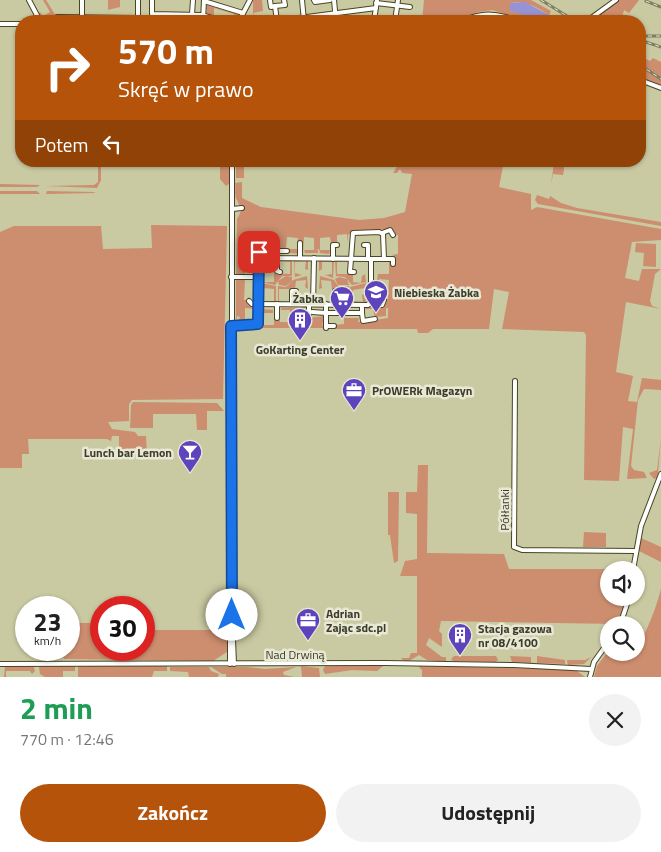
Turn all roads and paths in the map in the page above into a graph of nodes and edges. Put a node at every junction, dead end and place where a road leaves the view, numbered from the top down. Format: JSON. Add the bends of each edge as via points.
{"nodes":[{"id":1,"x":28,"y":0,"type":"edge"},
{"id":2,"x":82,"y":0,"type":"edge"},
{"id":3,"x":138,"y":0,"type":"edge"},
{"id":4,"x":152,"y":0,"type":"edge"},
{"id":5,"x":193,"y":0,"type":"edge"},
{"id":6,"x":243,"y":0,"type":"edge"},
{"id":7,"x":270,"y":0,"type":"edge"},
{"id":8,"x":284,"y":0,"type":"edge"},
{"id":9,"x":302,"y":0,"type":"edge"},
{"id":10,"x":314,"y":0,"type":"edge"},
{"id":11,"x":323,"y":0,"type":"edge"},
{"id":12,"x":332,"y":0,"type":"edge"},
{"id":13,"x":398,"y":0,"type":"edge"},
{"id":14,"x":402,"y":0,"type":"edge"},
{"id":15,"x":616,"y":0,"type":"edge"},
{"id":16,"x":204,"y":1,"type":"edge"},
{"id":17,"x":249,"y":1,"type":"edge"},
{"id":18,"x":377,"y":2,"type":"edge"},
{"id":19,"x":275,"y":6,"type":"junction"},
{"id":20,"x":399,"y":6,"type":"junction"},
{"id":21,"x":376,"y":8,"type":"junction"},
{"id":22,"x":410,"y":8,"type":"dead end"},
{"id":23,"x":243,"y":13,"type":"joint"},
{"id":24,"x":192,"y":14,"type":"junction"},
{"id":25,"x":335,"y":14,"type":"junction"},
{"id":26,"x":37,"y":15,"type":"edge"},
{"id":27,"x":82,"y":15,"type":"edge"},
{"id":28,"x":138,"y":15,"type":"edge"},
{"id":29,"x":203,"y":15,"type":"joint"},
{"id":30,"x":276,"y":15,"type":"edge"},
{"id":31,"x":304,"y":15,"type":"edge"},
{"id":32,"x":330,"y":15,"type":"edge"},
{"id":33,"x":375,"y":15,"type":"edge"},
{"id":34,"x":397,"y":15,"type":"edge"},
{"id":35,"x":478,"y":15,"type":"edge"},
{"id":36,"x":496,"y":15,"type":"edge"},
{"id":37,"x":595,"y":15,"type":"edge"},
{"id":38,"x":0,"y":24,"type":"edge"},
{"id":39,"x":15,"y":24,"type":"edge"},
{"id":40,"x":646,"y":82,"type":"edge"},
{"id":41,"x":661,"y":88,"type":"edge"},
{"id":42,"x":232,"y":167,"type":"edge"},
{"id":43,"x":232,"y":208,"type":"junction"},
{"id":44,"x":242,"y":208,"type":"dead end"},
{"id":45,"x":382,"y":233,"type":"junction"},
{"id":46,"x":393,"y":235,"type":"dead end"},
{"id":47,"x":300,"y":243,"type":"dead end"},
{"id":48,"x":337,"y":245,"type":"dead end"},
{"id":49,"x":368,"y":245,"type":"dead end"},
{"id":50,"x":287,"y":250,"type":"dead end"},
{"id":51,"x":250,"y":253,"type":"dead end"},
{"id":52,"x":258,"y":253,"type":"junction"},
{"id":53,"x":277,"y":258,"type":"junction"},
{"id":54,"x":300,"y":258,"type":"junction"},
{"id":55,"x":314,"y":258,"type":"junction"},
{"id":56,"x":333,"y":258,"type":"junction"},
{"id":57,"x":350,"y":259,"type":"junction"},
{"id":58,"x":370,"y":259,"type":"junction"},
{"id":59,"x":384,"y":259,"type":"junction"},
{"id":60,"x":260,"y":260,"type":"junction"},
{"id":61,"x":393,"y":264,"type":"dead end"},
{"id":62,"x":277,"y":271,"type":"dead end"},
{"id":63,"x":350,"y":272,"type":"dead end"},
{"id":64,"x":231,"y":277,"type":"junction"},
{"id":65,"x":259,"y":277,"type":"junction"},
{"id":66,"x":292,"y":291,"type":"dead end"},
{"id":67,"x":334,"y":291,"type":"dead end"},
{"id":68,"x":384,"y":300,"type":"dead end"},
{"id":69,"x":249,"y":301,"type":"dead end"},
{"id":70,"x":259,"y":304,"type":"junction"},
{"id":71,"x":277,"y":304,"type":"junction"},
{"id":72,"x":292,"y":304,"type":"junction"},
{"id":73,"x":311,"y":304,"type":"junction"},
{"id":74,"x":326,"y":304,"type":"junction"},
{"id":75,"x":334,"y":304,"type":"junction"},
{"id":76,"x":370,"y":304,"type":"junction"},
{"id":77,"x":362,"y":305,"type":"junction"},
{"id":78,"x":312,"y":312,"type":"dead end"},
{"id":79,"x":326,"y":312,"type":"junction"},
{"id":80,"x":362,"y":313,"type":"junction"},
{"id":81,"x":309,"y":317,"type":"dead end"},
{"id":82,"x":277,"y":318,"type":"dead end"},
{"id":83,"x":375,"y":320,"type":"dead end"},
{"id":84,"x":231,"y":326,"type":"junction"},
{"id":85,"x":334,"y":326,"type":"dead end"},
{"id":86,"x":515,"y":381,"type":"dead end"},
{"id":87,"x":661,"y":474,"type":"edge"},
{"id":88,"x":636,"y":551,"type":"junction"},
{"id":89,"x":634,"y":561,"type":"edge"},
{"id":90,"x":600,"y":655,"type":"edge"},
{"id":91,"x":0,"y":664,"type":"edge"},
{"id":92,"x":232,"y":664,"type":"junction"},
{"id":93,"x":590,"y":670,"type":"junction"},
{"id":94,"x":590,"y":677,"type":"edge"}],
"edges":[{"from":1,"to":26,"type":"street"},
{"from":2,"to":27,"type":"street"},
{"from":3,"to":28,"type":"street"},
{"from":4,"to":24,"type":"street","via":[[152,14]]},
{"from":5,"to":24,"type":"street"},
{"from":6,"to":17,"type":"street"},
{"from":7,"to":19,"type":"street","via":[[271,7]]},
{"from":8,"to":19,"type":"street","via":[[285,5]]},
{"from":9,"to":31,"type":"street"},
{"from":10,"to":11,"type":"street"},
{"from":11,"to":12,"type":"street"},
{"from":12,"to":25,"type":"street"},
{"from":13,"to":20,"type":"street"},
{"from":14,"to":20,"type":"street"},
{"from":15,"to":37,"type":"street"},
{"from":16,"to":23,"type":"street"},
{"from":16,"to":29,"type":"street"},
{"from":17,"to":23,"type":"street"},
{"from":18,"to":20,"type":"street"},
{"from":18,"to":21,"type":"street"},
{"from":19,"to":30,"type":"street"},
{"from":20,"to":22,"type":"street"},
{"from":20,"to":34,"type":"street"},
{"from":21,"to":25,"type":"street"},
{"from":21,"to":33,"type":"street"},
{"from":24,"to":29,"type":"street"},
{"from":25,"to":32,"type":"street"},
{"from":35,"to":36,"type":"street"},
{"from":38,"to":39,"type":"street"},
{"from":40,"to":41,"type":"street"},
{"from":42,"to":43,"type":"street"},
{"from":43,"to":44,"type":"street"},
{"from":43,"to":64,"type":"street"},
{"from":45,"to":46,"type":"street","via":[[390,230]]},
{"from":45,"to":57,"type":"street","via":[[353,233]]},
{"from":45,"to":59,"type":"street"},
{"from":47,"to":54,"type":"street"},
{"from":48,"to":56,"type":"street","via":[[333,245]]},
{"from":49,"to":58,"type":"street"},
{"from":50,"to":52,"type":"street"},
{"from":51,"to":52,"type":"street"},
{"from":52,"to":60,"type":"street"},
{"from":53,"to":54,"type":"street"},
{"from":53,"to":60,"type":"street"},
{"from":53,"to":62,"type":"street"},
{"from":54,"to":55,"type":"street"},
{"from":55,"to":56,"type":"street"},
{"from":55,"to":73,"type":"street"},
{"from":56,"to":57,"type":"street"},
{"from":57,"to":58,"type":"street"},
{"from":57,"to":63,"type":"street"},
{"from":58,"to":59,"type":"street"},
{"from":58,"to":76,"type":"street"},
{"from":59,"to":61,"type":"street","via":[[393,259]]},
{"from":60,"to":65,"type":"street"},
{"from":64,"to":65,"type":"street"},
{"from":64,"to":84,"type":"street"},
{"from":65,"to":70,"type":"street"},
{"from":66,"to":72,"type":"street"},
{"from":67,"to":75,"type":"street"},
{"from":68,"to":76,"type":"street","via":[[382,305]]},
{"from":69,"to":70,"type":"street"},
{"from":70,"to":71,"type":"street"},
{"from":70,"to":84,"type":"street","via":[[258,325]]},
{"from":71,"to":72,"type":"street"},
{"from":71,"to":82,"type":"street"},
{"from":72,"to":73,"type":"street"},
{"from":73,"to":74,"type":"street"},
{"from":73,"to":81,"type":"street"},
{"from":74,"to":75,"type":"street"},
{"from":74,"to":79,"type":"street"},
{"from":75,"to":77,"type":"street"},
{"from":76,"to":77,"type":"street"},
{"from":77,"to":80,"type":"street"},
{"from":78,"to":79,"type":"street"},
{"from":79,"to":80,"type":"street"},
{"from":79,"to":85,"type":"street","via":[[326,327]]},
{"from":80,"to":83,"type":"street","via":[[362,321]]},
{"from":84,"to":92,"type":"street"},
{"from":86,"to":88,"type":"street","name":"Półłanki","via":[[514,547],[522,550]]},
{"from":87,"to":88,"type":"street","via":[[642,523]]},
{"from":88,"to":89,"type":"street"},
{"from":90,"to":93,"type":"street"},
{"from":91,"to":92,"type":"street","name":"Nad Drwiną"},
{"from":92,"to":93,"type":"street","name":"Nad Drwiną","via":[[514,665]]},
{"from":93,"to":94,"type":"street"}]}
